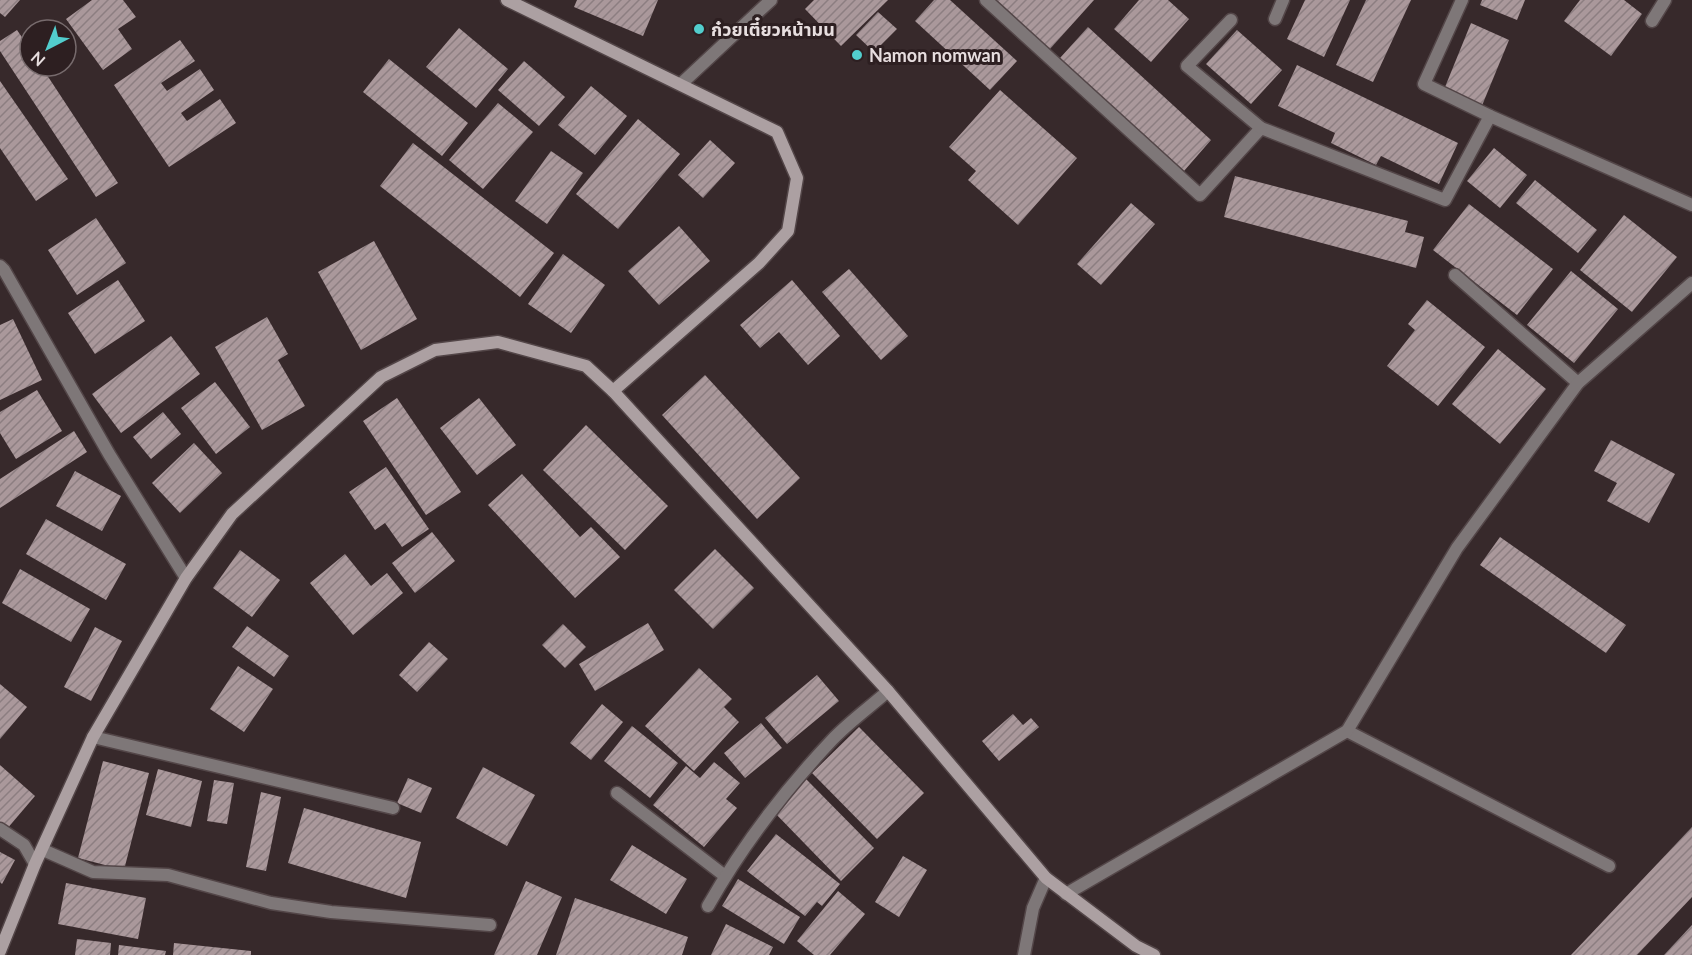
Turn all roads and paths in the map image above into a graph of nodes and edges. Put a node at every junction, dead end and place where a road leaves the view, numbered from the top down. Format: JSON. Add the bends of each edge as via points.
{"nodes":[{"id":1,"x":507,"y":0,"type":"edge"},
{"id":2,"x":771,"y":0,"type":"edge"},
{"id":3,"x":986,"y":0,"type":"edge"},
{"id":4,"x":1283,"y":0,"type":"edge"},
{"id":5,"x":1462,"y":0,"type":"edge"},
{"id":6,"x":1665,"y":0,"type":"edge"},
{"id":7,"x":1275,"y":19,"type":"dead end"},
{"id":8,"x":1231,"y":20,"type":"dead end"},
{"id":9,"x":1652,"y":21,"type":"dead end"},
{"id":10,"x":681,"y":84,"type":"junction"},
{"id":11,"x":1490,"y":116,"type":"junction"},
{"id":12,"x":1261,"y":128,"type":"junction"},
{"id":13,"x":1692,"y":206,"type":"edge"},
{"id":14,"x":0,"y":266,"type":"edge"},
{"id":15,"x":1455,"y":275,"type":"dead end"},
{"id":16,"x":1692,"y":283,"type":"edge"},
{"id":17,"x":1578,"y":383,"type":"junction"},
{"id":18,"x":613,"y":391,"type":"junction"},
{"id":19,"x":186,"y":578,"type":"junction"},
{"id":20,"x":888,"y":691,"type":"junction"},
{"id":21,"x":1347,"y":731,"type":"junction"},
{"id":22,"x":93,"y":737,"type":"junction"},
{"id":23,"x":617,"y":793,"type":"dead end"},
{"id":24,"x":393,"y":808,"type":"dead end"},
{"id":25,"x":0,"y":828,"type":"edge"},
{"id":26,"x":43,"y":850,"type":"junction"},
{"id":27,"x":35,"y":864,"type":"junction"},
{"id":28,"x":1609,"y":866,"type":"dead end"},
{"id":29,"x":725,"y":876,"type":"junction"},
{"id":30,"x":1046,"y":878,"type":"junction"},
{"id":31,"x":1066,"y":894,"type":"junction"},
{"id":32,"x":708,"y":906,"type":"dead end"},
{"id":33,"x":490,"y":926,"type":"dead end"},
{"id":34,"x":0,"y":951,"type":"edge"},
{"id":35,"x":1024,"y":955,"type":"edge"},
{"id":36,"x":1154,"y":955,"type":"edge"}],
"edges":[{"from":1,"to":10,"type":"street"},
{"from":2,"to":10,"type":"street"},
{"from":3,"to":12,"type":"street","via":[[1200,195]]},
{"from":4,"to":7,"type":"street"},
{"from":5,"to":11,"type":"street","via":[[1424,84]]},
{"from":6,"to":9,"type":"street"},
{"from":8,"to":12,"type":"street","via":[[1187,66]]},
{"from":10,"to":18,"type":"street","via":[[777,132],[797,178],[788,231],[759,263]]},
{"from":11,"to":12,"type":"street","via":[[1445,200]]},
{"from":11,"to":13,"type":"street"},
{"from":14,"to":19,"type":"street"},
{"from":15,"to":17,"type":"street"},
{"from":16,"to":17,"type":"street"},
{"from":17,"to":21,"type":"street","via":[[1456,548]]},
{"from":18,"to":19,"type":"street","via":[[586,366],[498,342],[435,350],[381,377],[232,514]]},
{"from":18,"to":20,"type":"street"},
{"from":19,"to":22,"type":"street"},
{"from":20,"to":29,"type":"street","via":[[833,738],[763,821]]},
{"from":20,"to":30,"type":"street"},
{"from":21,"to":28,"type":"street"},
{"from":21,"to":31,"type":"street"},
{"from":22,"to":24,"type":"street"},
{"from":22,"to":26,"type":"street"},
{"from":23,"to":29,"type":"street"},
{"from":25,"to":27,"type":"street","via":[[24,845]]},
{"from":26,"to":27,"type":"street"},
{"from":26,"to":33,"type":"street","via":[[93,872],[168,875],[271,903]]},
{"from":27,"to":34,"type":"street"},
{"from":29,"to":32,"type":"street"},
{"from":30,"to":31,"type":"street"},
{"from":30,"to":35,"type":"street","via":[[1033,908]]},
{"from":31,"to":36,"type":"street"}]}
